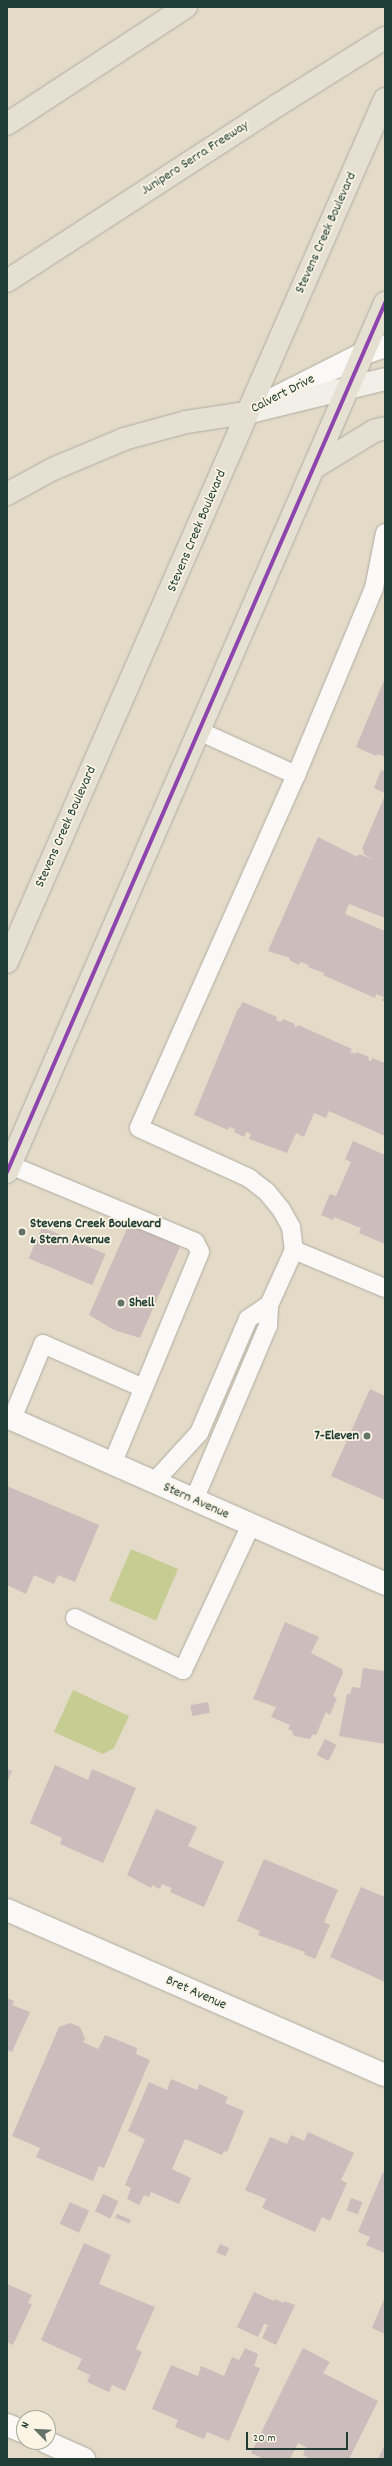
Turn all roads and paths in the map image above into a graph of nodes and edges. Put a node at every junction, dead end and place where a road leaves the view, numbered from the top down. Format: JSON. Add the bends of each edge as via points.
{"nodes":[{"id":1,"x":186,"y":7,"type":"edge"},
{"id":2,"x":385,"y":38,"type":"edge"},
{"id":3,"x":385,"y":99,"type":"edge"},
{"id":4,"x":7,"y":124,"type":"edge"},
{"id":5,"x":7,"y":281,"type":"edge"},
{"id":6,"x":385,"y":303,"type":"edge"},
{"id":7,"x":385,"y":346,"type":"edge"},
{"id":8,"x":362,"y":354,"type":"junction"},
{"id":9,"x":385,"y":379,"type":"edge"},
{"id":10,"x":347,"y":388,"type":"junction"},
{"id":11,"x":246,"y":413,"type":"junction"},
{"id":12,"x":385,"y":428,"type":"edge"},
{"id":13,"x":315,"y":467,"type":"junction"},
{"id":14,"x":7,"y":494,"type":"edge"},
{"id":15,"x":385,"y":533,"type":"edge"},
{"id":16,"x":199,"y":732,"type":"junction"},
{"id":17,"x":296,"y":775,"type":"junction"},
{"id":18,"x":7,"y":962,"type":"edge"},
{"id":19,"x":9,"y":1168,"type":"edge"},
{"id":20,"x":294,"y":1250,"type":"junction"},
{"id":21,"x":385,"y":1288,"type":"edge"},
{"id":22,"x":269,"y":1305,"type":"junction"},
{"id":23,"x":143,"y":1388,"type":"junction"},
{"id":24,"x":10,"y":1418,"type":"edge"},
{"id":25,"x":112,"y":1464,"type":"junction"},
{"id":26,"x":154,"y":1482,"type":"junction"},
{"id":27,"x":194,"y":1500,"type":"junction"},
{"id":28,"x":251,"y":1525,"type":"junction"},
{"id":29,"x":385,"y":1584,"type":"edge"},
{"id":30,"x":75,"y":1618,"type":"dead end"},
{"id":31,"x":7,"y":1910,"type":"edge"},
{"id":32,"x":385,"y":2075,"type":"edge"},
{"id":33,"x":56,"y":2446,"type":"edge"},
{"id":34,"x":84,"y":2459,"type":"edge"}],
"edges":[{"from":1,"to":4,"type":"main road"},
{"from":2,"to":5,"type":"main road","name":"Junipero Serra Freeway"},
{"from":3,"to":11,"type":"main road","name":"Stevens Creek Boulevard"},
{"from":6,"to":8,"type":"main road"},
{"from":7,"to":8,"type":"street","name":"Calvert Drive"},
{"from":8,"to":10,"type":"main road"},
{"from":8,"to":11,"type":"street","name":"Calvert Drive"},
{"from":9,"to":10,"type":"main road","name":"Calvert Drive"},
{"from":10,"to":11,"type":"main road","name":"Calvert Drive"},
{"from":10,"to":13,"type":"main road"},
{"from":11,"to":14,"type":"main road","via":[[186,422],[124,439],[53,469]]},
{"from":11,"to":18,"type":"main road","name":"Stevens Creek Boulevard","via":[[193,541]]},
{"from":12,"to":13,"type":"main road","via":[[374,431]]},
{"from":13,"to":16,"type":"main road"},
{"from":15,"to":17,"type":"lane","via":[[374,588]]},
{"from":16,"to":17,"type":"lane"},
{"from":16,"to":19,"type":"main road"},
{"from":17,"to":20,"type":"lane","via":[[139,1128],[249,1178],[267,1192],[281,1209],[291,1228]]},
{"from":19,"to":23,"type":"lane","via":[[195,1242],[200,1252]]},
{"from":20,"to":21,"type":"lane"},
{"from":20,"to":22,"type":"lane"},
{"from":22,"to":26,"type":"lane","via":[[248,1319],[190,1445]]},
{"from":22,"to":27,"type":"lane","via":[[268,1326]]},
{"from":23,"to":24,"type":"lane","via":[[43,1344]]},
{"from":23,"to":25,"type":"lane"},
{"from":24,"to":25,"type":"street","name":"Stern Avenue"},
{"from":25,"to":26,"type":"street","name":"Stern Avenue"},
{"from":26,"to":27,"type":"street","name":"Stern Avenue"},
{"from":27,"to":28,"type":"street","name":"Stern Avenue"},
{"from":28,"to":29,"type":"street","name":"Stern Avenue"},
{"from":28,"to":30,"type":"lane","via":[[183,1670]]},
{"from":31,"to":32,"type":"street","name":"Bret Avenue"},
{"from":33,"to":34,"type":"street"}]}
